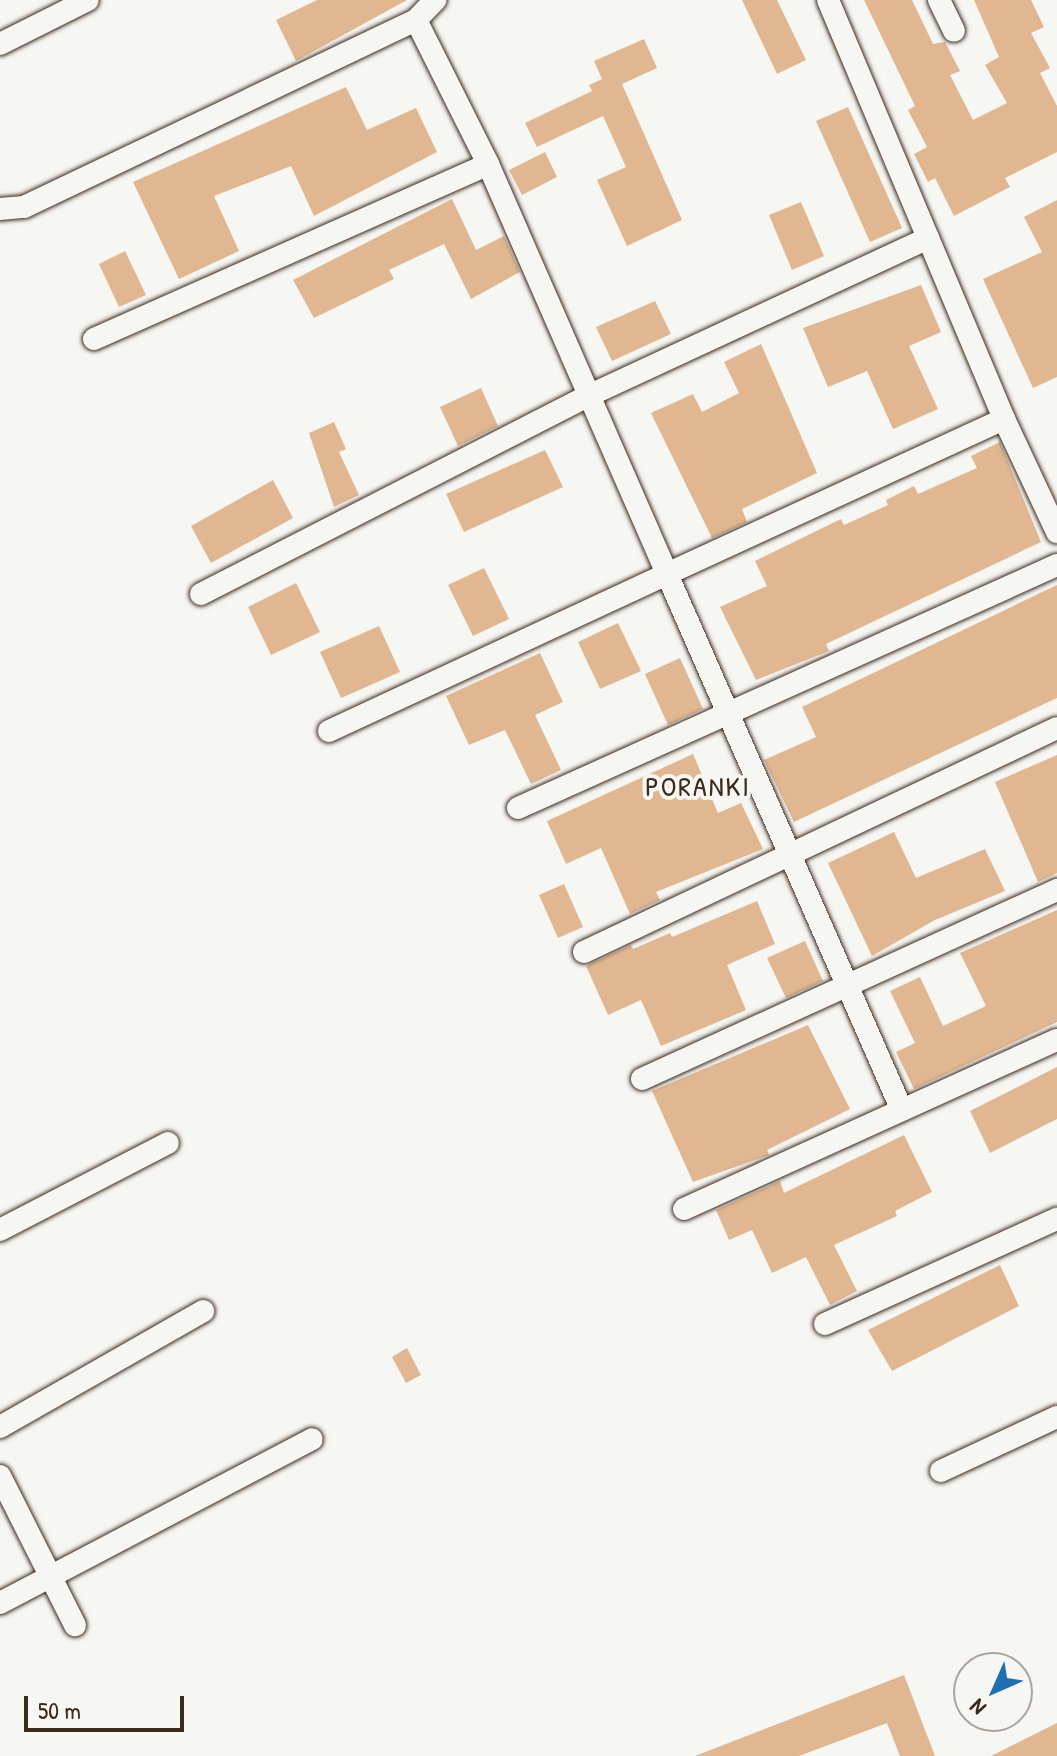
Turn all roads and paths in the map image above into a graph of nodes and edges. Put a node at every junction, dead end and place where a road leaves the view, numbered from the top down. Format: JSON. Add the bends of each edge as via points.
{"nodes":[{"id":1,"x":88,"y":0,"type":"edge"},
{"id":2,"x":435,"y":0,"type":"edge"},
{"id":3,"x":828,"y":0,"type":"edge"},
{"id":4,"x":939,"y":0,"type":"edge"},
{"id":5,"x":416,"y":20,"type":"junction"},
{"id":6,"x":954,"y":31,"type":"dead end"},
{"id":7,"x":0,"y":44,"type":"edge"},
{"id":8,"x":488,"y":164,"type":"junction"},
{"id":9,"x":0,"y":209,"type":"edge"},
{"id":10,"x":928,"y":238,"type":"junction"},
{"id":11,"x":94,"y":339,"type":"dead end"},
{"id":12,"x":588,"y":396,"type":"junction"},
{"id":13,"x":1004,"y":419,"type":"junction"},
{"id":14,"x":1048,"y":490,"type":"edge"},
{"id":15,"x":1057,"y":532,"type":"edge"},
{"id":16,"x":1057,"y":565,"type":"edge"},
{"id":17,"x":667,"y":574,"type":"junction"},
{"id":18,"x":201,"y":594,"type":"dead end"},
{"id":19,"x":732,"y":713,"type":"junction"},
{"id":20,"x":1057,"y":728,"type":"edge"},
{"id":21,"x":329,"y":731,"type":"dead end"},
{"id":22,"x":518,"y":808,"type":"dead end"},
{"id":23,"x":788,"y":852,"type":"junction"},
{"id":24,"x":1057,"y":890,"type":"edge"},
{"id":25,"x":584,"y":952,"type":"dead end"},
{"id":26,"x":849,"y":989,"type":"junction"},
{"id":27,"x":1057,"y":1040,"type":"edge"},
{"id":28,"x":642,"y":1079,"type":"dead end"},
{"id":29,"x":901,"y":1108,"type":"junction"},
{"id":30,"x":168,"y":1143,"type":"dead end"},
{"id":31,"x":684,"y":1209,"type":"dead end"},
{"id":32,"x":1057,"y":1219,"type":"edge"},
{"id":33,"x":0,"y":1230,"type":"edge"},
{"id":34,"x":203,"y":1311,"type":"dead end"},
{"id":35,"x":825,"y":1324,"type":"dead end"},
{"id":36,"x":1057,"y":1417,"type":"edge"},
{"id":37,"x":0,"y":1427,"type":"edge"},
{"id":38,"x":312,"y":1439,"type":"dead end"},
{"id":39,"x":941,"y":1471,"type":"dead end"},
{"id":40,"x":0,"y":1476,"type":"edge"},
{"id":41,"x":49,"y":1573,"type":"junction"},
{"id":42,"x":0,"y":1603,"type":"edge"},
{"id":43,"x":75,"y":1625,"type":"dead end"}],
"edges":[{"from":1,"to":7,"type":"street"},
{"from":2,"to":5,"type":"street"},
{"from":3,"to":10,"type":"street"},
{"from":4,"to":6,"type":"street"},
{"from":5,"to":8,"type":"street"},
{"from":5,"to":9,"type":"street","via":[[24,207]]},
{"from":8,"to":11,"type":"street"},
{"from":8,"to":12,"type":"street"},
{"from":10,"to":12,"type":"street"},
{"from":10,"to":13,"type":"street"},
{"from":12,"to":17,"type":"street"},
{"from":12,"to":18,"type":"street"},
{"from":13,"to":14,"type":"street"},
{"from":13,"to":17,"type":"street"},
{"from":14,"to":15,"type":"street"},
{"from":16,"to":19,"type":"street"},
{"from":17,"to":19,"type":"street"},
{"from":17,"to":21,"type":"street"},
{"from":19,"to":22,"type":"street"},
{"from":19,"to":23,"type":"street"},
{"from":20,"to":23,"type":"street"},
{"from":23,"to":25,"type":"street"},
{"from":23,"to":26,"type":"street"},
{"from":24,"to":26,"type":"street"},
{"from":26,"to":28,"type":"street"},
{"from":26,"to":29,"type":"street"},
{"from":27,"to":29,"type":"street"},
{"from":29,"to":31,"type":"street"},
{"from":30,"to":33,"type":"street"},
{"from":32,"to":35,"type":"street"},
{"from":34,"to":37,"type":"street"},
{"from":36,"to":39,"type":"street"},
{"from":38,"to":41,"type":"street"},
{"from":40,"to":41,"type":"street"},
{"from":41,"to":42,"type":"street"},
{"from":41,"to":43,"type":"street"}]}
